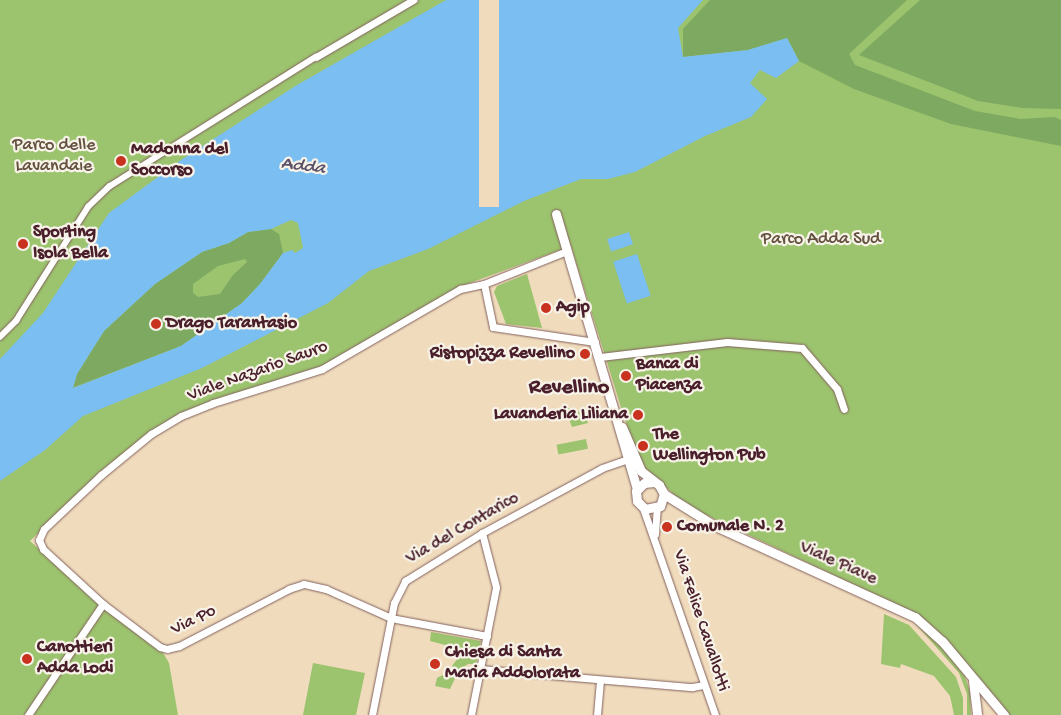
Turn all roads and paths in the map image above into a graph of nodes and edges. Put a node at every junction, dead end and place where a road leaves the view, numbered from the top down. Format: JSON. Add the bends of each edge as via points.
{"nodes":[{"id":1,"x":413,"y":0,"type":"edge"},
{"id":2,"x":316,"y":57,"type":"joint"},
{"id":3,"x":556,"y":214,"type":"dead end"},
{"id":4,"x":568,"y":252,"type":"junction"},
{"id":5,"x":484,"y":284,"type":"junction"},
{"id":6,"x":0,"y":337,"type":"edge"},
{"id":7,"x":595,"y":342,"type":"junction"},
{"id":8,"x":600,"y":357,"type":"junction"},
{"id":9,"x":844,"y":409,"type":"dead end"},
{"id":10,"x":632,"y":458,"type":"junction"},
{"id":11,"x":654,"y":482,"type":"junction"},
{"id":12,"x":637,"y":489,"type":"junction"},
{"id":13,"x":664,"y":494,"type":"junction"},
{"id":14,"x":659,"y":506,"type":"junction"},
{"id":15,"x":680,"y":507,"type":"junction"},
{"id":16,"x":643,"y":508,"type":"junction"},
{"id":17,"x":482,"y":533,"type":"junction"},
{"id":18,"x":40,"y":536,"type":"joint"},
{"id":19,"x":655,"y":537,"type":"junction"},
{"id":20,"x":103,"y":604,"type":"junction"},
{"id":21,"x":391,"y":618,"type":"junction"},
{"id":22,"x":487,"y":636,"type":"junction"},
{"id":23,"x":480,"y":670,"type":"junction"},
{"id":24,"x":968,"y":672,"type":"junction"},
{"id":25,"x":600,"y":680,"type":"junction"},
{"id":26,"x":703,"y":685,"type":"junction"},
{"id":27,"x":28,"y":715,"type":"edge"},
{"id":28,"x":372,"y":715,"type":"edge"},
{"id":29,"x":471,"y":715,"type":"edge"},
{"id":30,"x":597,"y":715,"type":"edge"},
{"id":31,"x":715,"y":715,"type":"edge"},
{"id":32,"x":977,"y":715,"type":"edge"},
{"id":33,"x":1004,"y":715,"type":"edge"}],
"edges":[{"from":1,"to":2,"type":"street"},
{"from":2,"to":6,"type":"street","via":[[110,186],[88,207],[16,321]]},
{"from":3,"to":4,"type":"street"},
{"from":4,"to":5,"type":"street","name":"Viale Nazario Sauro"},
{"from":4,"to":7,"type":"street"},
{"from":5,"to":7,"type":"street","via":[[493,327]]},
{"from":5,"to":18,"type":"street","name":"Viale Nazario Sauro","via":[[460,289],[322,369],[213,402],[165,425],[101,476]]},
{"from":7,"to":8,"type":"street"},
{"from":8,"to":9,"type":"street","via":[[727,342],[802,348],[837,389]]},
{"from":8,"to":10,"type":"street"},
{"from":10,"to":11,"type":"street","via":[[644,475]]},
{"from":10,"to":12,"type":"street"},
{"from":10,"to":17,"type":"street","name":"Via del Contarico","via":[[602,468]]},
{"from":11,"to":12,"type":"street","via":[[644,483]]},
{"from":11,"to":13,"type":"street"},
{"from":12,"to":16,"type":"street","via":[[636,499]]},
{"from":13,"to":14,"type":"street"},
{"from":13,"to":15,"type":"street","name":"Viale Piave"},
{"from":14,"to":15,"type":"street","name":"Viale Piave"},
{"from":14,"to":16,"type":"street"},
{"from":14,"to":19,"type":"street","name":"Via Felice Cavallotti"},
{"from":15,"to":24,"type":"street","name":"Viale Piave","via":[[731,534],[910,614],[934,633]]},
{"from":16,"to":19,"type":"street","name":"Via Felice Cavallotti"},
{"from":17,"to":21,"type":"street","name":"Via del Contarico","via":[[406,581],[397,596]]},
{"from":17,"to":22,"type":"street","via":[[496,587]]},
{"from":18,"to":20,"type":"street","name":"Via Po","via":[[41,546]]},
{"from":19,"to":26,"type":"street","name":"Via Felice Cavallotti"},
{"from":20,"to":21,"type":"street","name":"Via Po","via":[[160,647],[168,649],[289,588],[304,584],[326,589]]},
{"from":20,"to":27,"type":"street"},
{"from":21,"to":22,"type":"street"},
{"from":21,"to":28,"type":"street","name":"Via del Contarico"},
{"from":22,"to":23,"type":"street"},
{"from":23,"to":25,"type":"street"},
{"from":23,"to":29,"type":"street"},
{"from":24,"to":32,"type":"street","name":"Viale Piave","via":[[976,690]]},
{"from":24,"to":33,"type":"street","name":"Viale Piave"},
{"from":25,"to":26,"type":"street","via":[[692,687]]},
{"from":25,"to":30,"type":"street"},
{"from":26,"to":31,"type":"street","name":"Via Felice Cavallotti"}]}
